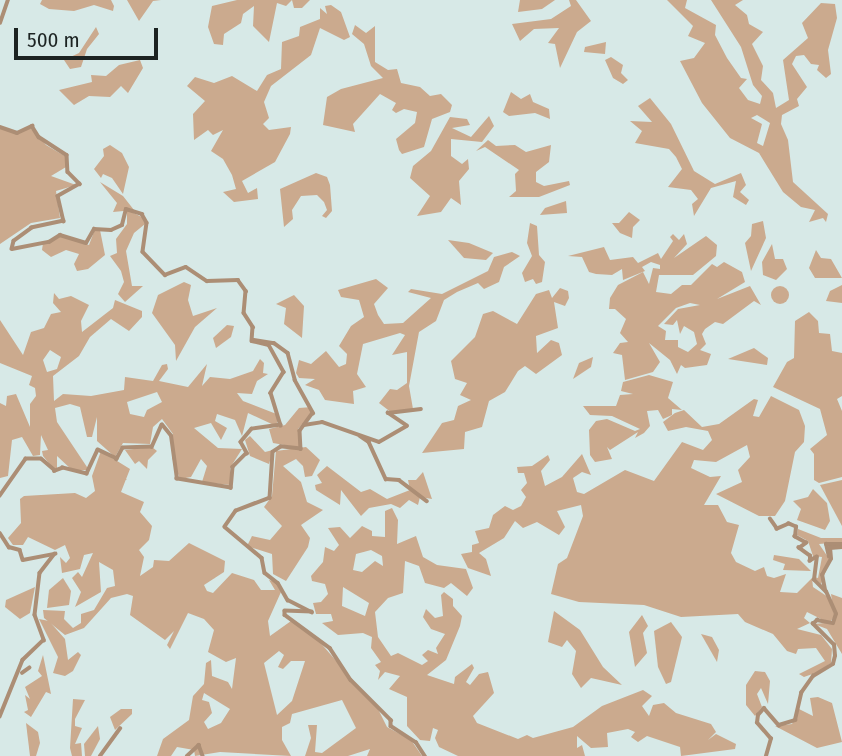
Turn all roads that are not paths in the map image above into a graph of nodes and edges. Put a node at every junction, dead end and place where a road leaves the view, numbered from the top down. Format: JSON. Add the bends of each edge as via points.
{"nodes":[{"id":1,"x":7,"y":1,"type":"edge"},
{"id":2,"x":0,"y":20,"type":"edge"},
{"id":3,"x":0,"y":127,"type":"edge"},
{"id":4,"x":252,"y":341,"type":"junction"},
{"id":5,"x":421,"y":409,"type":"dead end"},
{"id":6,"x":302,"y":426,"type":"junction"},
{"id":7,"x":351,"y":433,"type":"junction"},
{"id":8,"x":0,"y":496,"type":"edge"},
{"id":9,"x":427,"y":501,"type":"dead end"},
{"id":10,"x":770,"y":519,"type":"dead end"},
{"id":11,"x":0,"y":533,"type":"edge"},
{"id":12,"x":842,"y":545,"type":"edge"},
{"id":13,"x":826,"y":592,"type":"junction"},
{"id":14,"x":29,"y":668,"type":"dead end"},
{"id":15,"x":18,"y":677,"type":"junction"},
{"id":16,"x":0,"y":717,"type":"edge"},
{"id":17,"x":120,"y":728,"type":"dead end"},
{"id":18,"x":100,"y":756,"type":"edge"},
{"id":19,"x":187,"y":756,"type":"edge"},
{"id":20,"x":203,"y":756,"type":"edge"},
{"id":21,"x":425,"y":756,"type":"edge"},
{"id":22,"x":766,"y":756,"type":"edge"}],
"edges":[{"from":1,"to":2,"type":"street"},
{"from":3,"to":4,"type":"street","via":[[17,133],[32,126],[39,137],[67,155],[68,172],[80,184],[58,196],[64,221],[32,228],[14,241],[12,249],[49,242],[60,235],[86,243],[93,230],[122,225],[129,208],[146,218],[143,252],[165,275],[186,267],[207,281],[238,280],[246,291],[244,313],[253,327]]},
{"from":4,"to":6,"type":"street","via":[[274,343],[290,356],[295,380],[313,406],[313,416]]},
{"from":4,"to":8,"type":"street","via":[[266,344],[280,359],[284,374],[271,393],[282,423],[252,429],[241,442],[247,453],[233,467],[231,488],[177,479],[170,433],[162,425],[152,447],[126,447],[117,458],[98,450],[87,474],[63,468],[55,471],[41,458],[26,460]]},
{"from":5,"to":7,"type":"street","via":[[388,414],[407,426],[380,442]]},
{"from":6,"to":7,"type":"street","via":[[314,420]]},
{"from":6,"to":21,"type":"street","via":[[301,449],[281,447],[274,452],[270,498],[236,511],[225,527],[262,558],[265,573],[288,600],[312,612],[285,611],[285,615],[330,648],[351,680],[391,720],[391,726],[416,742]]},
{"from":7,"to":9,"type":"street","via":[[369,443],[386,480],[399,480]]},
{"from":10,"to":13,"type":"street","via":[[778,529],[789,524],[796,527],[795,537],[806,543],[799,548],[810,561],[817,557],[815,583]]},
{"from":11,"to":15,"type":"street","via":[[9,547],[20,550],[23,560],[55,552],[40,573],[35,615],[44,640],[25,658]]},
{"from":12,"to":13,"type":"street","via":[[831,547],[831,559],[822,575]]},
{"from":13,"to":22,"type":"street","via":[[836,617],[830,624],[817,620],[814,626],[834,645],[832,664],[811,678],[799,696],[797,717],[791,723],[779,725],[761,710],[757,723],[771,739]]},
{"from":14,"to":15,"type":"street"},
{"from":15,"to":16,"type":"street"},
{"from":17,"to":18,"type":"street"},
{"from":19,"to":20,"type":"street","via":[[199,745]]}]}
